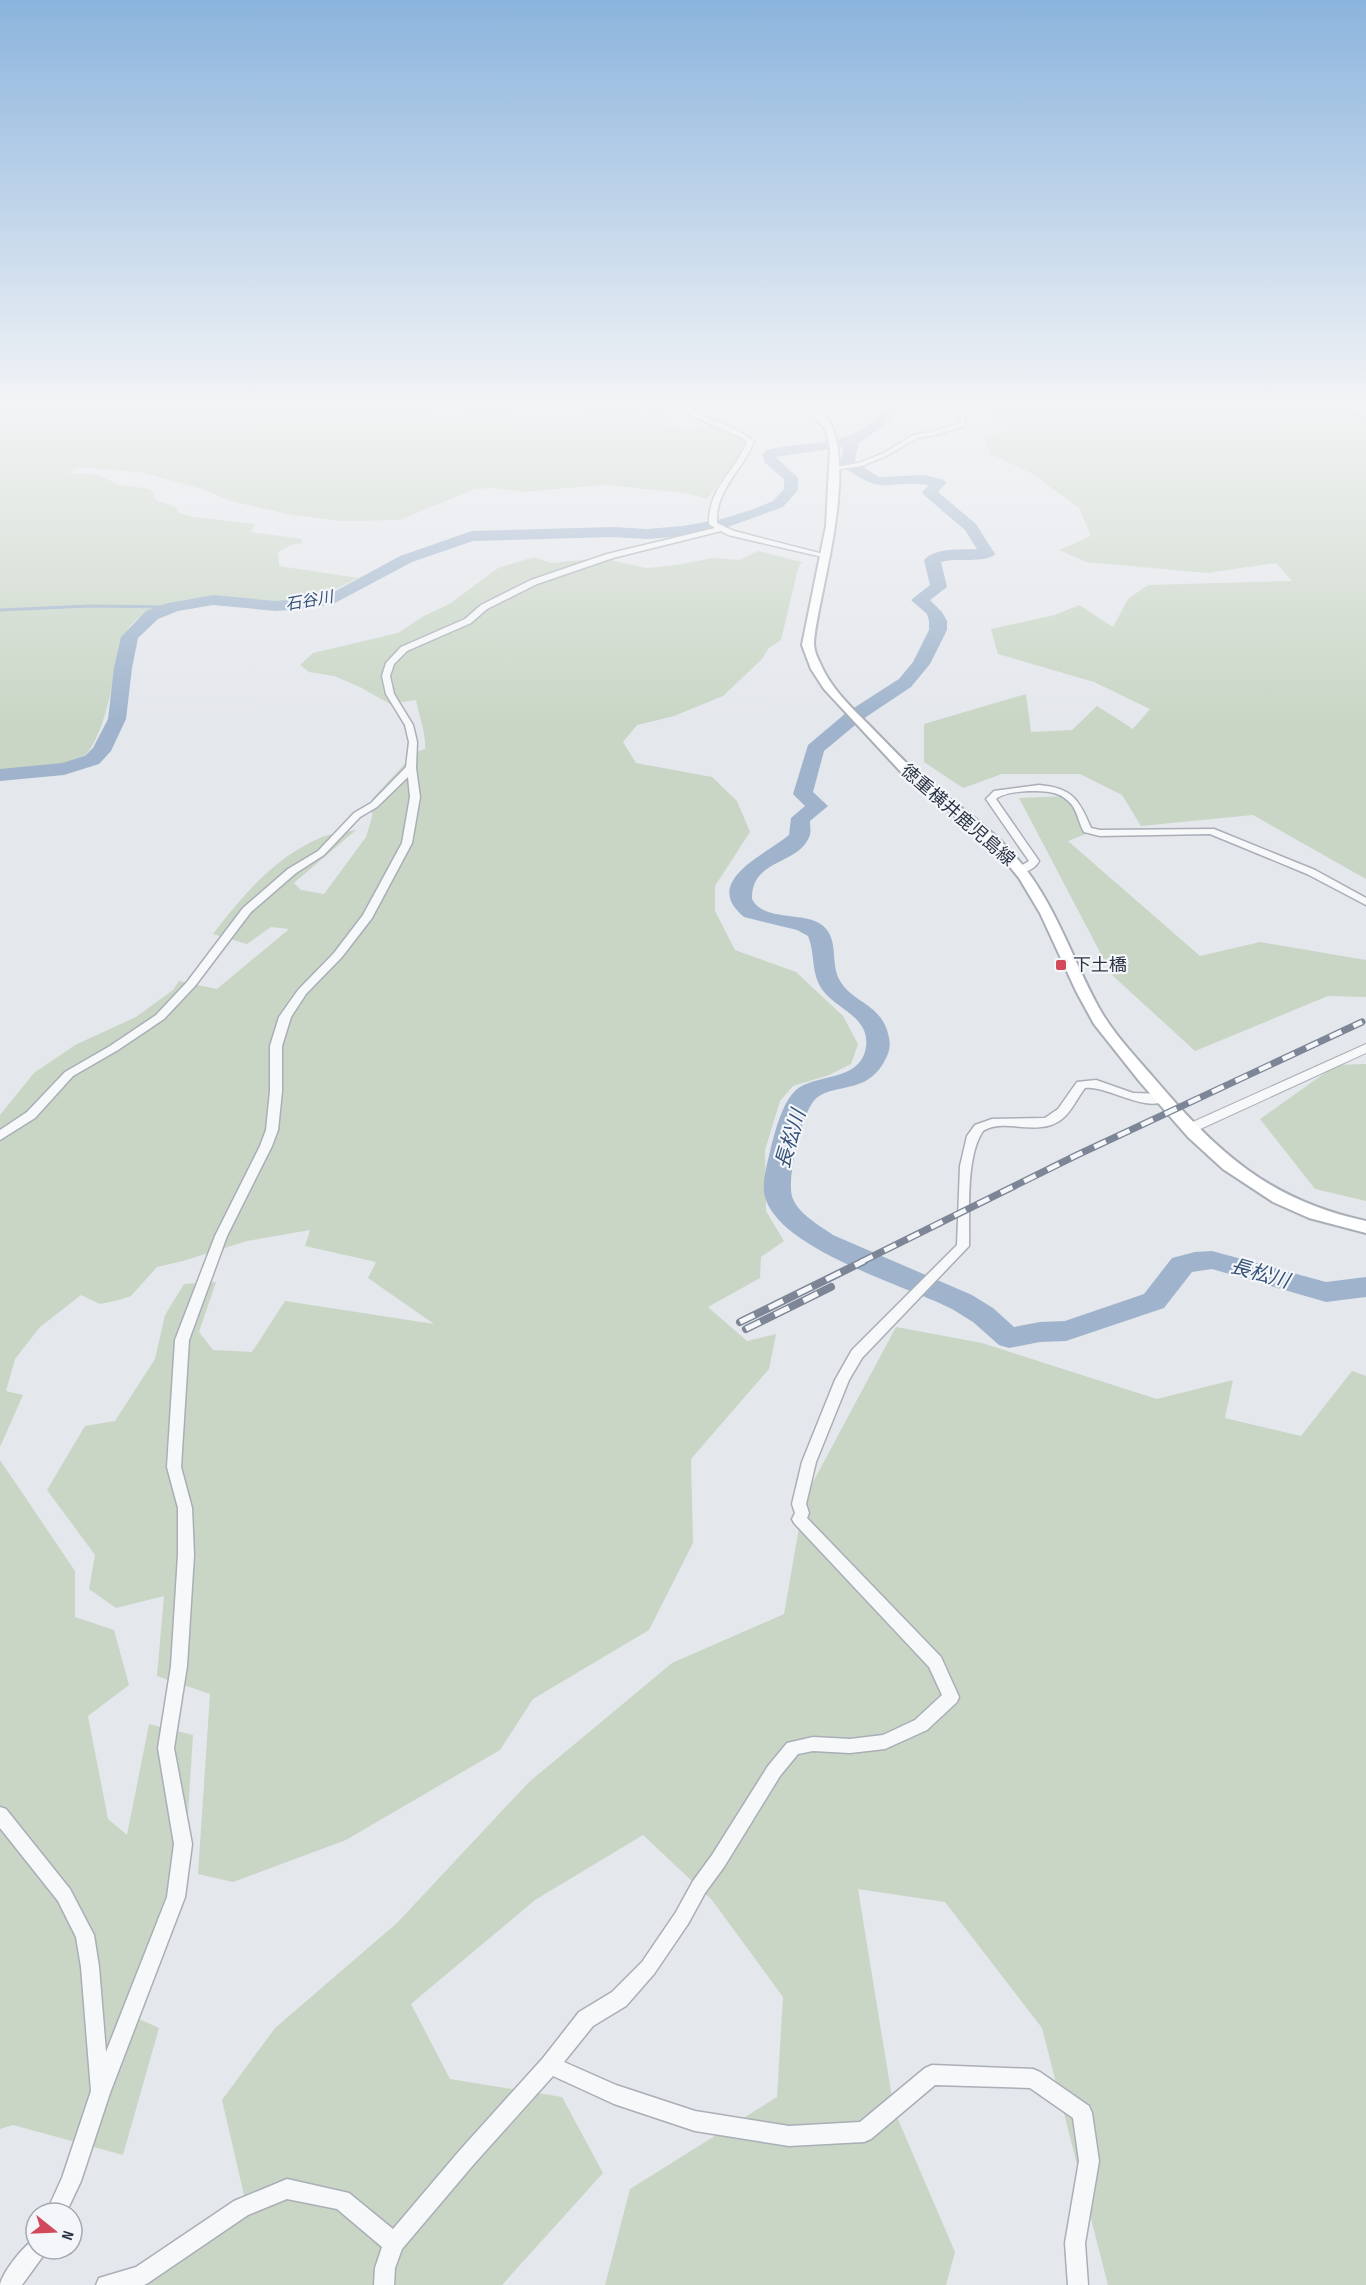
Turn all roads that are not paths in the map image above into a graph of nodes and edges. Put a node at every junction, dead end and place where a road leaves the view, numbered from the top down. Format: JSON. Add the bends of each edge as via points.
{"nodes":[{"id":1,"x":711,"y":509,"type":"edge"},
{"id":2,"x":832,"y":509,"type":"edge"},
{"id":3,"x":716,"y":526,"type":"junction"},
{"id":4,"x":827,"y":556,"type":"junction"},
{"id":5,"x":411,"y":768,"type":"junction"},
{"id":6,"x":1021,"y":870,"type":"junction"},
{"id":7,"x":1366,"y":902,"type":"edge"},
{"id":8,"x":1366,"y":1048,"type":"edge"},
{"id":9,"x":1164,"y":1098,"type":"junction"},
{"id":10,"x":1191,"y":1128,"type":"junction"},
{"id":11,"x":0,"y":1136,"type":"edge"},
{"id":12,"x":1366,"y":1227,"type":"edge"},
{"id":13,"x":0,"y":1815,"type":"edge"},
{"id":14,"x":550,"y":2065,"type":"junction"},
{"id":15,"x":100,"y":2093,"type":"junction"},
{"id":16,"x":62,"y":2201,"type":"edge"},
{"id":17,"x":394,"y":2243,"type":"junction"},
{"id":18,"x":27,"y":2261,"type":"edge"},
{"id":19,"x":9,"y":2285,"type":"edge"},
{"id":20,"x":106,"y":2285,"type":"edge"},
{"id":21,"x":384,"y":2285,"type":"edge"},
{"id":22,"x":1078,"y":2285,"type":"edge"}],
"edges":[{"from":1,"to":3,"type":"street"},
{"from":2,"to":4,"type":"main road","name":"徳重横井鹿児島線"},
{"from":3,"to":4,"type":"street"},
{"from":3,"to":5,"type":"street","via":[[534,582],[484,607],[468,621],[404,649],[390,663],[386,676],[390,694],[409,725],[413,742]]},
{"from":4,"to":6,"type":"main road","name":"徳重横井鹿児島線","via":[[808,645],[817,673],[886,752]]},
{"from":5,"to":11,"type":"street","via":[[374,805],[357,815],[321,854],[292,871],[247,910],[191,984],[160,1017],[69,1074],[30,1115]]},
{"from":5,"to":15,"type":"street","via":[[415,797],[408,843],[369,916],[285,1017],[276,1047],[272,1130],[221,1236],[182,1340],[174,1467],[184,1508],[186,1555],[179,1666],[166,1748],[183,1844],[177,1897]]},
{"from":6,"to":7,"type":"street","via":[[1034,861],[991,798],[997,793],[1049,788],[1076,804],[1087,830],[1211,831],[1311,872]]},
{"from":6,"to":9,"type":"main road","name":"徳重横井鹿児島線","via":[[1093,1010]]},
{"from":8,"to":10,"type":"street"},
{"from":9,"to":10,"type":"main road","name":"徳重横井鹿児島線"},
{"from":9,"to":14,"type":"street","via":[[1133,1097],[1093,1082],[1081,1085],[1059,1114],[1046,1122],[999,1122],[979,1129],[964,1174],[963,1246],[857,1354],[842,1380],[809,1462],[800,1519],[935,1662],[951,1696],[921,1725],[885,1742],[850,1746],[813,1744],[794,1749],[774,1771],[648,1968],[619,1999],[586,2019]]},
{"from":10,"to":12,"type":"main road","name":"徳重横井鹿児島線","via":[[1237,1172],[1269,1193],[1335,1220]]},
{"from":13,"to":15,"type":"street","via":[[64,1894],[85,1935]]},
{"from":14,"to":17,"type":"street"},
{"from":14,"to":22,"type":"street","via":[[614,2094],[695,2121],[789,2136],[864,2132],[932,2074],[1033,2079],[1082,2113],[1089,2161],[1075,2243]]},
{"from":15,"to":16,"type":"street"},
{"from":17,"to":20,"type":"street","via":[[342,2200],[287,2189],[241,2208],[141,2276]]},
{"from":17,"to":21,"type":"street"},
{"from":18,"to":19,"type":"street"}]}
